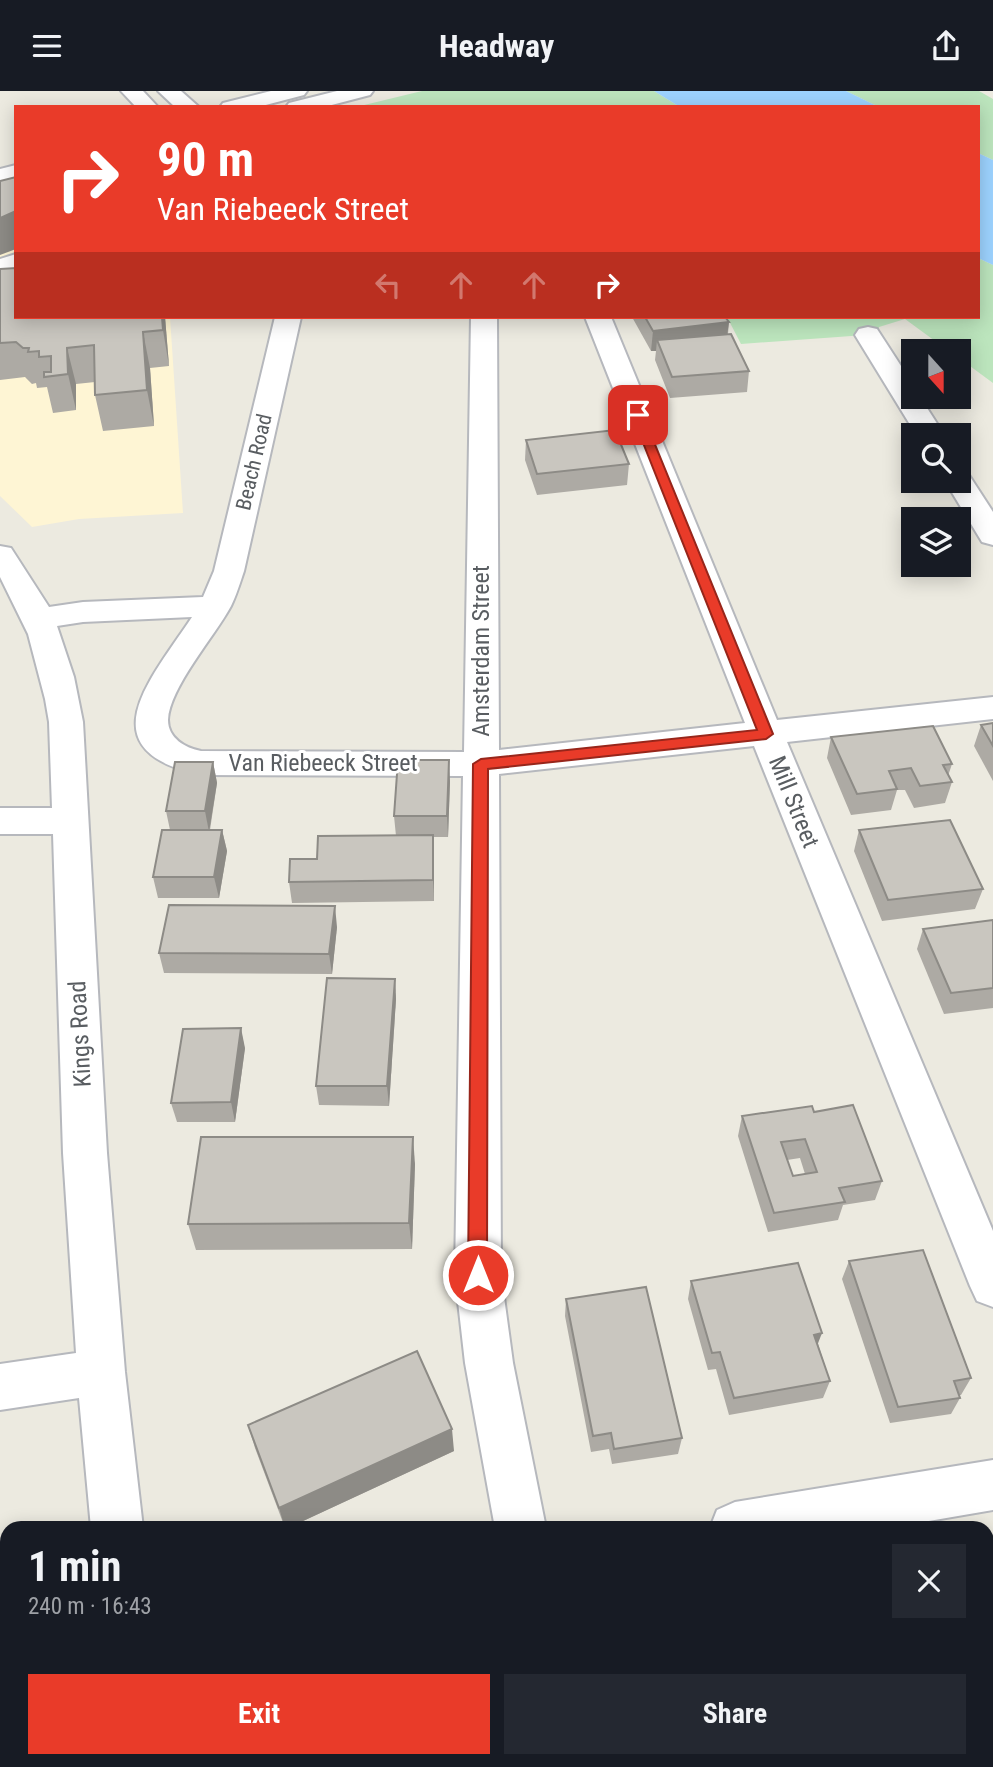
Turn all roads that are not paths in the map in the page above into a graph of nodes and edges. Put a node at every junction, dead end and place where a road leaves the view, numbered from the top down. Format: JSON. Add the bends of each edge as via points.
{"nodes":[{"id":1,"x":131,"y":91,"type":"edge"},
{"id":2,"x":168,"y":91,"type":"edge"},
{"id":3,"x":298,"y":91,"type":"edge"},
{"id":4,"x":363,"y":91,"type":"edge"},
{"id":5,"x":146,"y":105,"type":"edge"},
{"id":6,"x":186,"y":105,"type":"edge"},
{"id":7,"x":238,"y":105,"type":"edge"},
{"id":8,"x":304,"y":105,"type":"edge"},
{"id":9,"x":288,"y":319,"type":"edge"},
{"id":10,"x":484,"y":319,"type":"edge"},
{"id":11,"x":599,"y":319,"type":"edge"},
{"id":12,"x":869,"y":335,"type":"dead end"},
{"id":13,"x":923,"y":423,"type":"edge"},
{"id":14,"x":966,"y":493,"type":"edge"},
{"id":15,"x":993,"y":536,"type":"edge"},
{"id":16,"x":0,"y":555,"type":"edge"},
{"id":17,"x":215,"y":606,"type":"junction"},
{"id":18,"x":39,"y":619,"type":"junction"},
{"id":19,"x":993,"y":708,"type":"edge"},
{"id":20,"x":766,"y":734,"type":"junction"},
{"id":21,"x":159,"y":743,"type":"joint"},
{"id":22,"x":481,"y":764,"type":"junction"},
{"id":23,"x":0,"y":821,"type":"edge"},
{"id":24,"x":70,"y":821,"type":"junction"},
{"id":25,"x":993,"y":1286,"type":"edge"},
{"id":26,"x":102,"y":1371,"type":"junction"},
{"id":27,"x":0,"y":1387,"type":"edge"},
{"id":28,"x":993,"y":1485,"type":"edge"},
{"id":29,"x":116,"y":1521,"type":"edge"},
{"id":30,"x":519,"y":1521,"type":"edge"},
{"id":31,"x":777,"y":1521,"type":"edge"}],
"edges":[{"from":1,"to":5,"type":"street"},
{"from":2,"to":6,"type":"street"},
{"from":3,"to":7,"type":"street"},
{"from":4,"to":8,"type":"street"},
{"from":9,"to":17,"type":"street","name":"Beach Road","via":[[229,571]]},
{"from":10,"to":22,"type":"street","name":"Amsterdam Street"},
{"from":11,"to":20,"type":"street","name":"Mill Street"},
{"from":12,"to":13,"type":"street"},
{"from":14,"to":15,"type":"street"},
{"from":16,"to":18,"type":"street","name":"Kings Road","via":[[22,582]]},
{"from":17,"to":18,"type":"street","via":[[83,612]]},
{"from":17,"to":21,"type":"street","name":"Beach Road","via":[[152,712]]},
{"from":18,"to":24,"type":"street","name":"Kings Road","via":[[61,684]]},
{"from":19,"to":20,"type":"street","name":"Van Riebeeck Street"},
{"from":20,"to":22,"type":"street","name":"Van Riebeeck Street"},
{"from":20,"to":25,"type":"street","name":"Mill Street"},
{"from":21,"to":22,"type":"street","name":"Van Riebeeck Street","via":[[176,756],[201,763]]},
{"from":22,"to":30,"type":"street","name":"Amsterdam Street","via":[[478,1275],[489,1363]]},
{"from":23,"to":24,"type":"street"},
{"from":24,"to":26,"type":"street","name":"Kings Road","via":[[85,1153]]},
{"from":26,"to":27,"type":"street"},
{"from":26,"to":29,"type":"street","name":"Kings Road"},
{"from":28,"to":31,"type":"street"}]}
